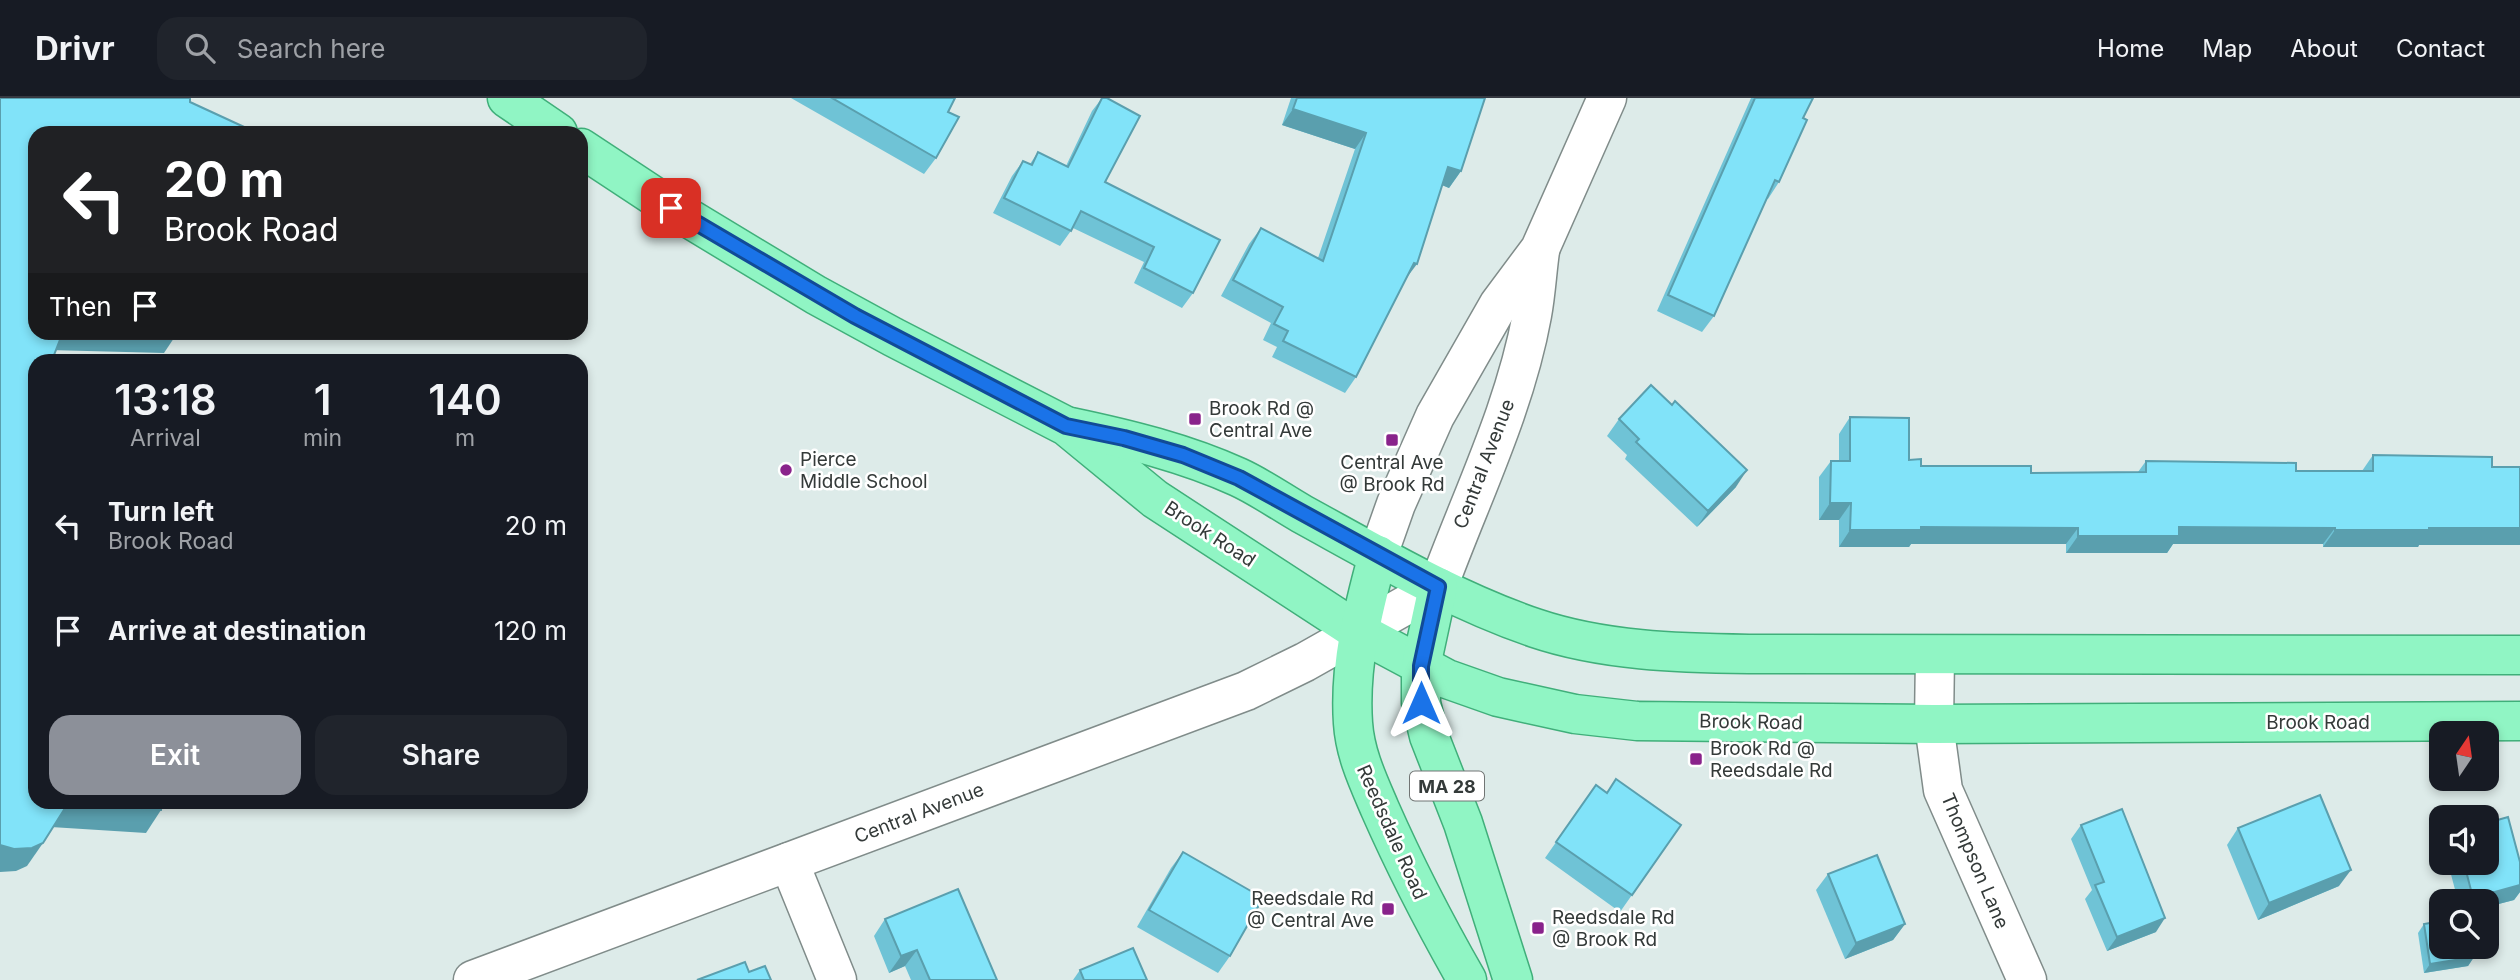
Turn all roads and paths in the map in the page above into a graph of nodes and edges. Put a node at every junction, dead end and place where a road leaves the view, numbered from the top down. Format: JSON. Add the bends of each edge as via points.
{"nodes":[{"id":1,"x":507,"y":98,"type":"edge"},
{"id":2,"x":1607,"y":98,"type":"edge"},
{"id":3,"x":548,"y":126,"type":"edge"},
{"id":4,"x":588,"y":153,"type":"edge"},
{"id":5,"x":1540,"y":249,"type":"junction"},
{"id":6,"x":1066,"y":426,"type":"junction"},
{"id":7,"x":1378,"y":555,"type":"junction"},
{"id":8,"x":1438,"y":587,"type":"junction"},
{"id":9,"x":1359,"y":632,"type":"junction"},
{"id":10,"x":1935,"y":655,"type":"junction"},
{"id":11,"x":2520,"y":655,"type":"edge"},
{"id":12,"x":1421,"y":666,"type":"junction"},
{"id":13,"x":2520,"y":721,"type":"edge"},
{"id":14,"x":1934,"y":724,"type":"junction"},
{"id":15,"x":789,"y":862,"type":"junction"},
{"id":16,"x":473,"y":980,"type":"edge"},
{"id":17,"x":837,"y":980,"type":"edge"},
{"id":18,"x":1467,"y":980,"type":"edge"},
{"id":19,"x":1513,"y":980,"type":"edge"},
{"id":20,"x":2027,"y":980,"type":"edge"}],
"edges":[{"from":1,"to":3,"type":"main road"},
{"from":2,"to":5,"type":"street","name":"Central Avenue"},
{"from":4,"to":6,"type":"main road","name":"Brook Road","via":[[816,295]]},
{"from":5,"to":7,"type":"street","name":"Central Avenue","via":[[1499,304],[1435,416]]},
{"from":5,"to":8,"type":"street","name":"Central Avenue","via":[[1532,315],[1515,382]]},
{"from":6,"to":7,"type":"main road","name":"Brook Road","via":[[1183,455],[1239,478]]},
{"from":6,"to":9,"type":"main road","name":"Brook Road","via":[[1156,499]]},
{"from":7,"to":8,"type":"main road","name":"Brook Road"},
{"from":7,"to":9,"type":"main road","name":"Central Avenue"},
{"from":8,"to":9,"type":"street","name":"Central Avenue"},
{"from":8,"to":10,"type":"main road","name":"Brook Road","via":[[1534,628],[1595,643],[1688,653]]},
{"from":8,"to":12,"type":"main road","number":"MA 28"},
{"from":9,"to":12,"type":"main road","name":"Brook Road"},
{"from":9,"to":15,"type":"street","name":"Central Avenue","via":[[1247,691]]},
{"from":9,"to":18,"type":"main road","name":"Reedsdale Road","via":[[1353,701],[1359,760],[1398,850]]},
{"from":10,"to":11,"type":"main road","name":"Brook Road"},
{"from":10,"to":14,"type":"street","name":"Thompson Lane"},
{"from":12,"to":14,"type":"main road","name":"Brook Road","via":[[1498,697],[1606,719]]},
{"from":12,"to":19,"type":"main road","number":"MA 28","via":[[1421,703],[1429,736],[1463,823]]},
{"from":13,"to":14,"type":"main road","name":"Brook Road"},
{"from":14,"to":20,"type":"street","name":"Thompson Lane","via":[[1939,770],[1950,809]]},
{"from":15,"to":16,"type":"street","name":"Central Avenue"},
{"from":15,"to":17,"type":"street"}]}
